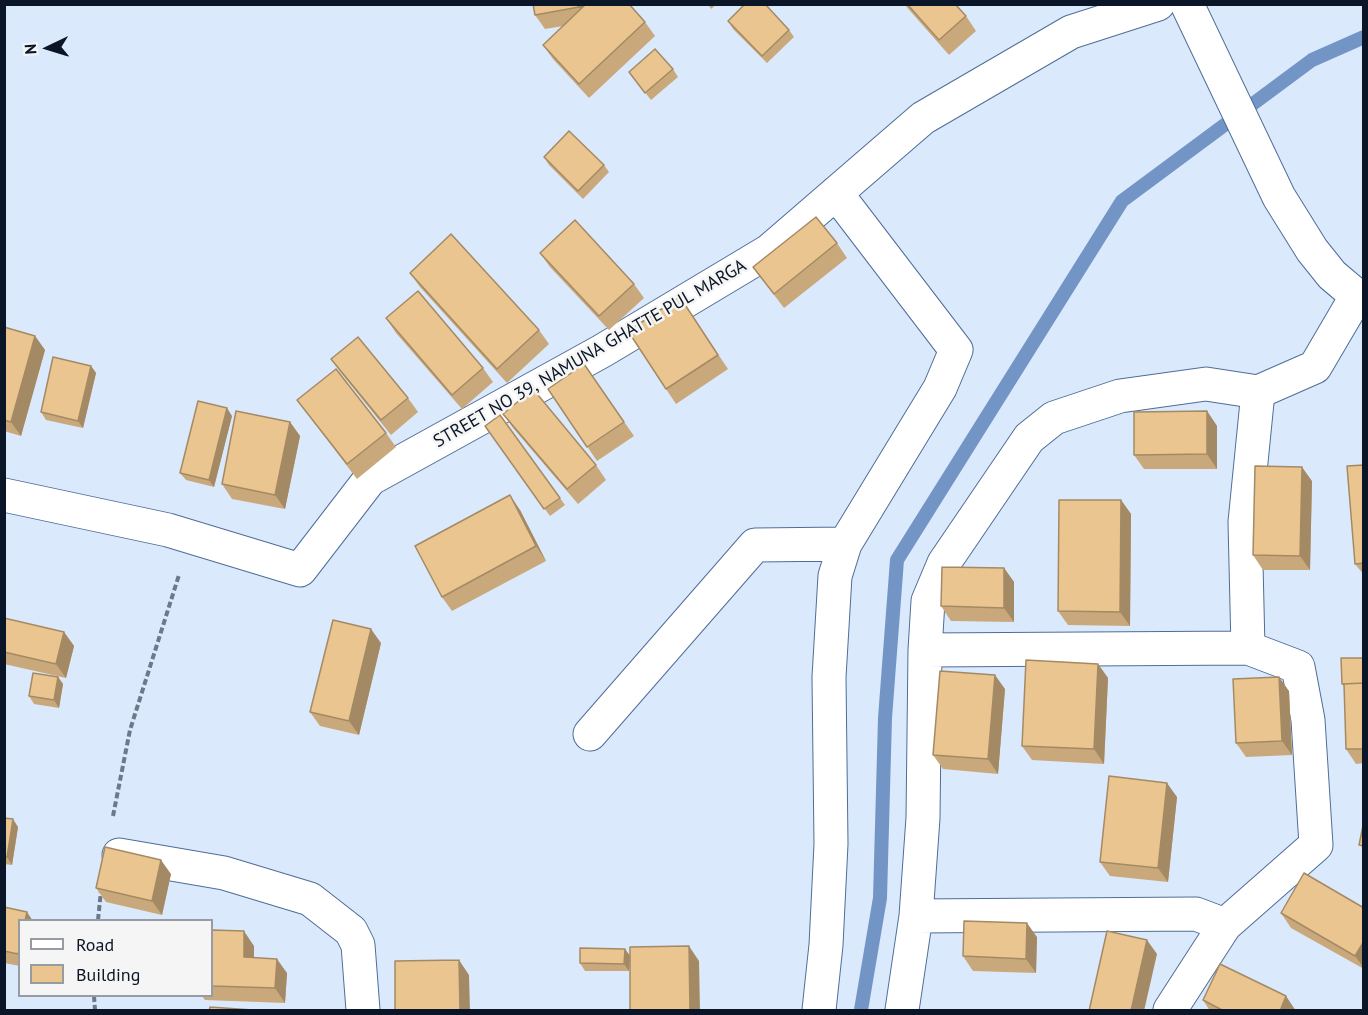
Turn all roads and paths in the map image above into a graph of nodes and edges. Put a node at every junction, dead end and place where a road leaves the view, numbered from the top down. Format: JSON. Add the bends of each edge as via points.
{"nodes":[{"id":1,"x":1158,"y":4,"type":"edge"},
{"id":2,"x":1187,"y":4,"type":"edge"},
{"id":3,"x":836,"y":193,"type":"junction"},
{"id":4,"x":1360,"y":300,"type":"edge"},
{"id":5,"x":1258,"y":392,"type":"junction"},
{"id":6,"x":4,"y":495,"type":"edge"},
{"id":7,"x":190,"y":537,"type":"junction"},
{"id":8,"x":845,"y":544,"type":"junction"},
{"id":9,"x":1248,"y":648,"type":"junction"},
{"id":10,"x":925,"y":650,"type":"junction"},
{"id":11,"x":590,"y":734,"type":"dead end"},
{"id":12,"x":105,"y":852,"type":"junction"},
{"id":13,"x":916,"y":916,"type":"junction"},
{"id":14,"x":98,"y":919,"type":"edge"},
{"id":15,"x":1225,"y":925,"type":"junction"},
{"id":16,"x":363,"y":1011,"type":"edge"},
{"id":17,"x":819,"y":1011,"type":"edge"},
{"id":18,"x":902,"y":1011,"type":"edge"},
{"id":19,"x":1170,"y":1011,"type":"edge"}],
"edges":[{"from":1,"to":3,"type":"street","name":"STREET NO 39, NAMUNA GHATTE PUL MARGA","via":[[1071,32],[933,112]]},
{"from":2,"to":4,"type":"street","via":[[1278,197],[1312,250]]},
{"from":3,"to":7,"type":"street","name":"STREET NO 39, NAMUNA GHATTE PUL MARGA","via":[[769,251],[602,351],[370,479],[300,570]]},
{"from":3,"to":8,"type":"street","via":[[956,350],[940,388]]},
{"from":4,"to":5,"type":"street","via":[[1315,367]]},
{"from":5,"to":9,"type":"street","via":[[1245,522]]},
{"from":5,"to":10,"type":"street","via":[[1206,384],[1120,396],[1054,418],[1029,438],[944,563],[927,601]]},
{"from":6,"to":7,"type":"street","name":"STREET NO 39, NAMUNA GHATTE PUL MARGA"},
{"from":7,"to":12,"type":"path","via":[[130,730]]},
{"from":8,"to":11,"type":"street","via":[[755,545]]},
{"from":8,"to":17,"type":"street","via":[[835,576],[829,677],[831,844]]},
{"from":9,"to":10,"type":"street"},
{"from":9,"to":15,"type":"street","via":[[1298,668],[1308,720],[1316,844]]},
{"from":10,"to":13,"type":"street","via":[[923,818]]},
{"from":12,"to":14,"type":"path"},
{"from":12,"to":16,"type":"street","via":[[224,873],[310,899],[351,931],[358,945]]},
{"from":13,"to":15,"type":"street","via":[[1196,914]]},
{"from":13,"to":18,"type":"street"},
{"from":15,"to":19,"type":"street"}]}
